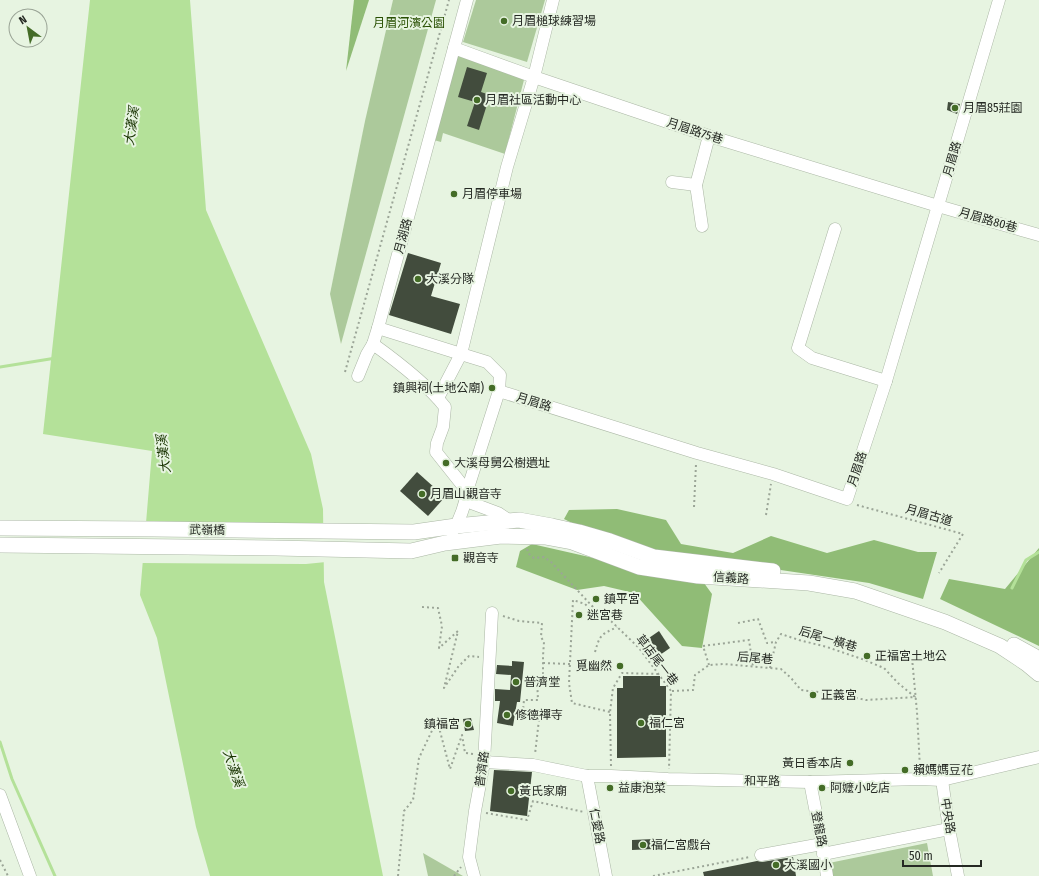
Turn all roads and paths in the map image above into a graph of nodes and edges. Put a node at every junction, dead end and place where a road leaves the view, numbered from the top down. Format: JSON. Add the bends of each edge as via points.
{"nodes":[{"id":1,"x":449,"y":0,"type":"edge"},
{"id":2,"x":467,"y":0,"type":"edge"},
{"id":3,"x":553,"y":0,"type":"edge"},
{"id":4,"x":999,"y":0,"type":"edge"},
{"id":5,"x":454,"y":48,"type":"junction"},
{"id":6,"x":534,"y":77,"type":"junction"},
{"id":7,"x":709,"y":136,"type":"junction"},
{"id":8,"x":672,"y":182,"type":"dead end"},
{"id":9,"x":696,"y":185,"type":"junction"},
{"id":10,"x":938,"y":206,"type":"junction"},
{"id":11,"x":702,"y":226,"type":"dead end"},
{"id":12,"x":835,"y":228,"type":"dead end"},
{"id":13,"x":1039,"y":234,"type":"edge"},
{"id":14,"x":378,"y":328,"type":"junction"},
{"id":15,"x":374,"y":344,"type":"junction"},
{"id":16,"x":461,"y":354,"type":"junction"},
{"id":17,"x":345,"y":372,"type":"dead end"},
{"id":18,"x":358,"y":376,"type":"dead end"},
{"id":19,"x":886,"y":381,"type":"junction"},
{"id":20,"x":499,"y":391,"type":"junction"},
{"id":21,"x":438,"y":398,"type":"junction"},
{"id":22,"x":697,"y":453,"type":"junction"},
{"id":23,"x":773,"y":474,"type":"junction"},
{"id":24,"x":467,"y":496,"type":"junction"},
{"id":25,"x":847,"y":499,"type":"junction"},
{"id":26,"x":694,"y":507,"type":"dead end"},
{"id":27,"x":766,"y":515,"type":"dead end"},
{"id":28,"x":510,"y":521,"type":"junction"},
{"id":29,"x":456,"y":526,"type":"junction"},
{"id":30,"x":0,"y":528,"type":"edge"},
{"id":31,"x":414,"y":532,"type":"joint"},
{"id":32,"x":445,"y":543,"type":"junction"},
{"id":33,"x":0,"y":545,"type":"edge"},
{"id":34,"x":525,"y":545,"type":"dead end"},
{"id":35,"x":411,"y":551,"type":"joint"},
{"id":36,"x":939,"y":573,"type":"dead end"},
{"id":37,"x":422,"y":607,"type":"dead end"},
{"id":38,"x":492,"y":612,"type":"joint"},
{"id":39,"x":604,"y":616,"type":"junction"},
{"id":40,"x":738,"y":623,"type":"dead end"},
{"id":41,"x":617,"y":627,"type":"junction"},
{"id":42,"x":776,"y":642,"type":"junction"},
{"id":43,"x":595,"y":652,"type":"dead end"},
{"id":44,"x":912,"y":658,"type":"dead end"},
{"id":45,"x":490,"y":659,"type":"junction"},
{"id":46,"x":1039,"y":660,"type":"edge"},
{"id":47,"x":543,"y":663,"type":"junction"},
{"id":48,"x":570,"y":664,"type":"junction"},
{"id":49,"x":709,"y":665,"type":"junction"},
{"id":50,"x":753,"y":666,"type":"junction"},
{"id":51,"x":770,"y":668,"type":"junction"},
{"id":52,"x":658,"y":674,"type":"junction"},
{"id":53,"x":1039,"y":674,"type":"edge"},
{"id":54,"x":672,"y":691,"type":"junction"},
{"id":55,"x":916,"y":697,"type":"junction"},
{"id":56,"x":610,"y":712,"type":"junction"},
{"id":57,"x":1039,"y":756,"type":"edge"},
{"id":58,"x":484,"y":762,"type":"junction"},
{"id":59,"x":533,"y":765,"type":"junction"},
{"id":60,"x":587,"y":776,"type":"junction"},
{"id":61,"x":611,"y":776,"type":"junction"},
{"id":62,"x":668,"y":778,"type":"junction"},
{"id":63,"x":920,"y":779,"type":"junction"},
{"id":64,"x":942,"y":780,"type":"junction"},
{"id":65,"x":810,"y":782,"type":"junction"},
{"id":66,"x":0,"y":795,"type":"edge"},
{"id":67,"x":475,"y":811,"type":"junction"},
{"id":68,"x":595,"y":814,"type":"junction"},
{"id":69,"x":949,"y":829,"type":"junction"},
{"id":70,"x":823,"y":849,"type":"junction"},
{"id":71,"x":761,"y":855,"type":"joint"},
{"id":72,"x":0,"y":860,"type":"edge"},
{"id":73,"x":8,"y":876,"type":"edge"},
{"id":74,"x":30,"y":876,"type":"edge"},
{"id":75,"x":398,"y":876,"type":"edge"},
{"id":76,"x":474,"y":876,"type":"edge"},
{"id":77,"x":606,"y":876,"type":"edge"},
{"id":78,"x":653,"y":876,"type":"edge"},
{"id":79,"x":827,"y":876,"type":"edge"},
{"id":80,"x":958,"y":876,"type":"edge"}],
"edges":[{"from":1,"to":17,"type":"path"},
{"from":2,"to":5,"type":"street","name":"月湖路"},
{"from":3,"to":6,"type":"street"},
{"from":4,"to":10,"type":"street","name":"月眉路"},
{"from":5,"to":6,"type":"street","name":"月眉路75巷"},
{"from":5,"to":14,"type":"street","name":"月湖路"},
{"from":6,"to":7,"type":"street","name":"月眉路75巷"},
{"from":6,"to":16,"type":"street","via":[[505,174]]},
{"from":7,"to":9,"type":"street"},
{"from":7,"to":10,"type":"street","name":"月眉路75巷"},
{"from":8,"to":9,"type":"street"},
{"from":9,"to":11,"type":"street"},
{"from":10,"to":13,"type":"street","name":"月眉路80巷"},
{"from":10,"to":19,"type":"street","name":"月眉路"},
{"from":12,"to":19,"type":"street","via":[[798,348],[812,358]]},
{"from":14,"to":15,"type":"street","name":"月湖路"},
{"from":14,"to":16,"type":"street"},
{"from":15,"to":18,"type":"street","name":"月湖路","via":[[366,354]]},
{"from":15,"to":21,"type":"street"},
{"from":16,"to":20,"type":"street","via":[[488,362],[500,375]]},
{"from":16,"to":21,"type":"street"},
{"from":19,"to":25,"type":"street","name":"月眉路"},
{"from":20,"to":22,"type":"street","name":"月眉路"},
{"from":20,"to":24,"type":"street"},
{"from":21,"to":24,"type":"street","via":[[445,408],[436,452]]},
{"from":22,"to":23,"type":"street","name":"月眉路"},
{"from":22,"to":26,"type":"path"},
{"from":23,"to":25,"type":"street","name":"月眉路"},
{"from":23,"to":27,"type":"path"},
{"from":24,"to":28,"type":"street"},
{"from":24,"to":29,"type":"street"},
{"from":25,"to":36,"type":"path","name":"月眉古道","via":[[854,504],[963,534]]},
{"from":28,"to":29,"type":"main road","name":"信義路"},
{"from":28,"to":46,"type":"main road","name":"信義路","via":[[534,522],[579,532],[654,557],[830,578],[863,585],[946,614],[1004,640]]},
{"from":29,"to":31,"type":"main road","name":"信義路"},
{"from":29,"to":32,"type":"street"},
{"from":30,"to":31,"type":"main road","name":"武嶺橋"},
{"from":32,"to":35,"type":"main road","name":"信義路"},
{"from":32,"to":53,"type":"main road","name":"信義路","via":[[501,536],[545,537],[572,542],[639,567],[698,576],[809,583],[855,591],[945,622],[1000,646]]},
{"from":33,"to":35,"type":"main road","name":"武嶺橋"},
{"from":34,"to":39,"type":"path","name":"草店尾一巷","via":[[534,558],[544,557],[551,562]]},
{"from":37,"to":45,"type":"path","via":[[438,608],[442,626],[439,648],[458,631],[444,688],[469,656]]},
{"from":38,"to":45,"type":"street","name":"普濟路"},
{"from":38,"to":47,"type":"path","via":[[519,621],[542,623]]},
{"from":39,"to":41,"type":"path","name":"草店尾一巷"},
{"from":39,"to":48,"type":"path","via":[[595,614],[584,604],[573,600]]},
{"from":40,"to":42,"type":"path","via":[[758,619],[767,643]]},
{"from":41,"to":43,"type":"path","via":[[599,639]]},
{"from":41,"to":52,"type":"path","name":"草店尾一巷","via":[[639,648]]},
{"from":42,"to":51,"type":"path"},
{"from":42,"to":55,"type":"path","name":"后尾一橫巷","via":[[781,634],[862,659],[884,668]]},
{"from":44,"to":55,"type":"path"},
{"from":45,"to":58,"type":"street","name":"普濟路"},
{"from":47,"to":48,"type":"path"},
{"from":47,"to":59,"type":"path","via":[[543,681],[537,680],[538,700],[524,700],[523,710],[540,711]]},
{"from":48,"to":56,"type":"path","via":[[572,703]]},
{"from":49,"to":50,"type":"path","name":"后尾巷"},
{"from":49,"to":50,"type":"path","via":[[703,646],[749,640]]},
{"from":49,"to":54,"type":"path","via":[[695,675],[693,690]]},
{"from":50,"to":51,"type":"path","name":"后尾巷"},
{"from":51,"to":55,"type":"path","name":"后尾巷","via":[[781,669],[802,690],[866,700]]},
{"from":52,"to":54,"type":"path","name":"草店尾一巷"},
{"from":52,"to":56,"type":"path","via":[[622,673],[613,688]]},
{"from":54,"to":62,"type":"path","name":"草店尾一巷"},
{"from":55,"to":63,"type":"path"},
{"from":56,"to":61,"type":"path"},
{"from":57,"to":64,"type":"street","name":"和平路"},
{"from":58,"to":59,"type":"street","name":"和平路"},
{"from":58,"to":67,"type":"street","name":"普濟路"},
{"from":58,"to":75,"type":"path","via":[[475,754],[465,752],[462,735],[450,768],[437,720],[419,758],[413,800],[404,812]]},
{"from":59,"to":60,"type":"street","name":"和平路"},
{"from":60,"to":61,"type":"street","name":"和平路"},
{"from":60,"to":68,"type":"street","name":"仁愛路"},
{"from":61,"to":62,"type":"street","name":"和平路"},
{"from":62,"to":65,"type":"street","name":"和平路"},
{"from":63,"to":64,"type":"street","name":"和平路"},
{"from":63,"to":65,"type":"street","name":"和平路"},
{"from":64,"to":69,"type":"street","name":"中央路"},
{"from":65,"to":70,"type":"street","name":"登龍路"},
{"from":66,"to":74,"type":"street"},
{"from":67,"to":68,"type":"path","via":[[527,820],[533,801]]},
{"from":67,"to":76,"type":"street","name":"普濟路","via":[[469,857]]},
{"from":68,"to":77,"type":"street","name":"仁愛路"},
{"from":69,"to":70,"type":"street"},
{"from":69,"to":80,"type":"street","name":"中央路"},
{"from":70,"to":71,"type":"street"},
{"from":70,"to":79,"type":"street","name":"登龍路"},
{"from":71,"to":78,"type":"path"},
{"from":72,"to":73,"type":"path"}]}
